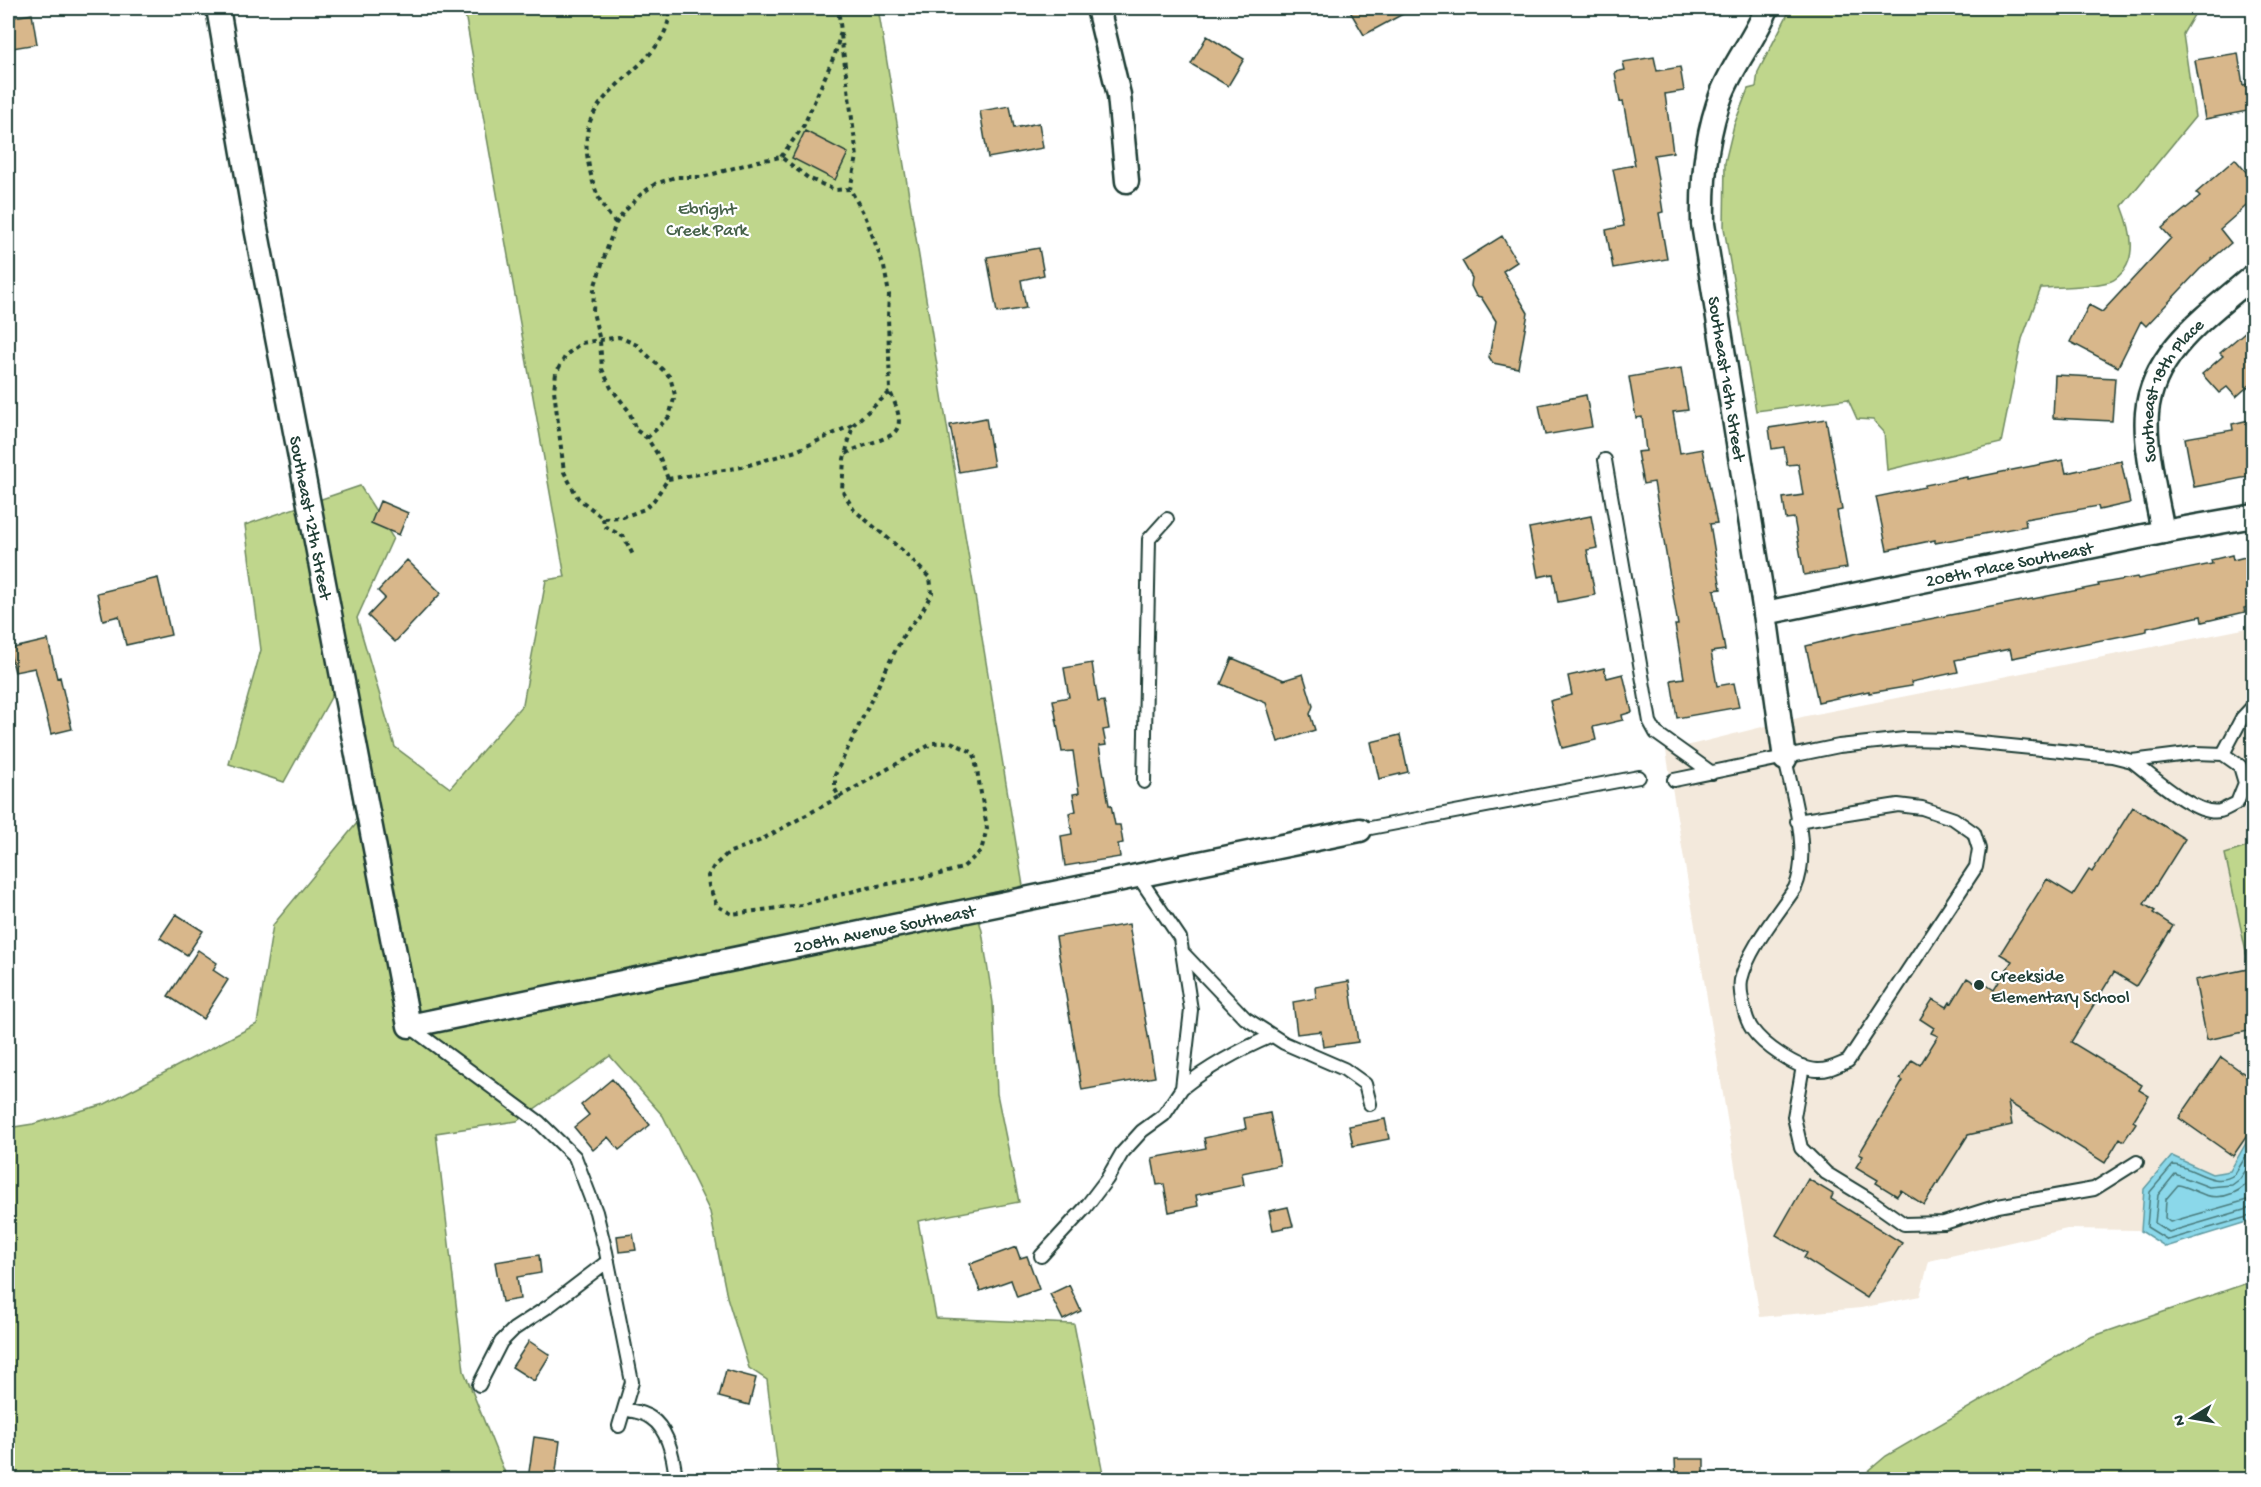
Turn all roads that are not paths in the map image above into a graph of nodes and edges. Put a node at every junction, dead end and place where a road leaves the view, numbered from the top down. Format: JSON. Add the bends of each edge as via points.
{"nodes":[{"id":1,"x":218,"y":8,"type":"edge"},
{"id":2,"x":1098,"y":8,"type":"edge"},
{"id":3,"x":1767,"y":8,"type":"edge"},
{"id":4,"x":1127,"y":181,"type":"dead end"},
{"id":5,"x":2253,"y":275,"type":"edge"},
{"id":6,"x":1605,"y":460,"type":"dead end"},
{"id":7,"x":2253,"y":516,"type":"edge"},
{"id":8,"x":1167,"y":519,"type":"dead end"},
{"id":9,"x":2163,"y":532,"type":"junction"},
{"id":10,"x":1765,"y":613,"type":"junction"},
{"id":11,"x":2253,"y":705,"type":"edge"},
{"id":12,"x":2223,"y":754,"type":"junction"},
{"id":13,"x":1785,"y":759,"type":"junction"},
{"id":14,"x":2132,"y":761,"type":"junction"},
{"id":15,"x":1713,"y":773,"type":"junction"},
{"id":16,"x":1639,"y":777,"type":"dead end"},
{"id":17,"x":1674,"y":780,"type":"dead end"},
{"id":18,"x":1144,"y":782,"type":"dead end"},
{"id":19,"x":1797,"y":821,"type":"junction"},
{"id":20,"x":1360,"y":830,"type":"joint"},
{"id":21,"x":1138,"y":876,"type":"junction"},
{"id":22,"x":1182,"y":952,"type":"junction"},
{"id":23,"x":409,"y":1026,"type":"junction"},
{"id":24,"x":1272,"y":1036,"type":"junction"},
{"id":25,"x":1803,"y":1066,"type":"junction"},
{"id":26,"x":1182,"y":1088,"type":"junction"},
{"id":27,"x":1370,"y":1104,"type":"dead end"},
{"id":28,"x":2137,"y":1162,"type":"dead end"},
{"id":29,"x":1041,"y":1256,"type":"dead end"},
{"id":30,"x":608,"y":1261,"type":"junction"},
{"id":31,"x":479,"y":1385,"type":"dead end"},
{"id":32,"x":624,"y":1409,"type":"junction"},
{"id":33,"x":618,"y":1426,"type":"dead end"},
{"id":34,"x":676,"y":1479,"type":"edge"}],
"edges":[{"from":1,"to":23,"type":"street","name":"Southeast 12th Street","via":[[256,228]]},
{"from":2,"to":4,"type":"street","via":[[1119,95]]},
{"from":3,"to":10,"type":"street","name":"Southeast 16th Street","via":[[1722,93],[1702,184],[1708,265]]},
{"from":5,"to":9,"type":"street","name":"Southeast 18th Place","via":[[2181,340],[2167,357],[2149,394],[2147,439]]},
{"from":6,"to":15,"type":"lane","via":[[1650,722],[1656,733]]},
{"from":7,"to":9,"type":"street","name":"208th Place Southeast"},
{"from":8,"to":18,"type":"lane","via":[[1149,539]]},
{"from":9,"to":10,"type":"street","name":"208th Place Southeast"},
{"from":10,"to":13,"type":"street","name":"Southeast 16th Street"},
{"from":11,"to":12,"type":"lane"},
{"from":12,"to":14,"type":"lane","via":[[2196,753]]},
{"from":12,"to":14,"type":"lane","via":[[2240,766],[2245,783],[2237,802],[2219,811],[2204,810],[2181,797]]},
{"from":13,"to":14,"type":"lane","via":[[1839,746],[1905,739],[1950,740]]},
{"from":13,"to":15,"type":"lane"},
{"from":13,"to":19,"type":"lane"},
{"from":15,"to":17,"type":"lane"},
{"from":16,"to":20,"type":"lane"},
{"from":19,"to":25,"type":"lane","via":[[1802,855],[1800,876],[1748,961],[1741,982],[1751,1028],[1768,1045]]},
{"from":19,"to":25,"type":"lane","via":[[1898,805],[1922,808],[1954,819],[1974,834],[1979,849],[1976,867],[1848,1060],[1827,1069]]},
{"from":20,"to":21,"type":"street","name":"208th Avenue Southeast"},
{"from":21,"to":22,"type":"lane","via":[[1180,938]]},
{"from":21,"to":23,"type":"street","name":"208th Avenue Southeast"},
{"from":22,"to":24,"type":"lane","via":[[1245,1018]]},
{"from":22,"to":26,"type":"lane","via":[[1191,1010]]},
{"from":23,"to":30,"type":"lane","via":[[539,1122],[575,1157],[596,1212]]},
{"from":24,"to":26,"type":"lane","via":[[1244,1048]]},
{"from":24,"to":27,"type":"lane","via":[[1344,1069],[1365,1084]]},
{"from":25,"to":28,"type":"lane","via":[[1794,1117],[1801,1148],[1826,1173],[1904,1224],[1944,1222],[1998,1206],[2094,1189]]},
{"from":26,"to":29,"type":"lane","via":[[1164,1115],[1122,1153],[1085,1208]]},
{"from":30,"to":31,"type":"lane","via":[[514,1329],[501,1342]]},
{"from":30,"to":32,"type":"lane","via":[[632,1382]]},
{"from":32,"to":33,"type":"lane"},
{"from":32,"to":34,"type":"lane","via":[[658,1423],[666,1438]]}]}
